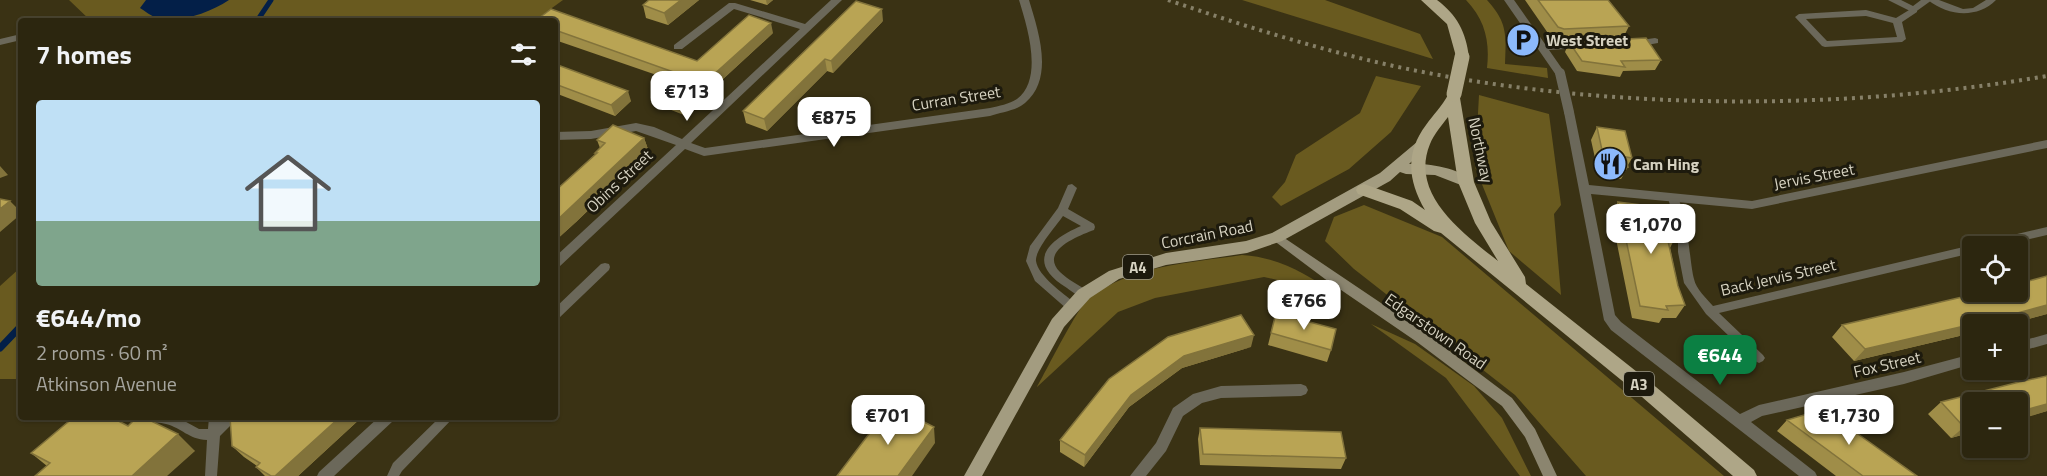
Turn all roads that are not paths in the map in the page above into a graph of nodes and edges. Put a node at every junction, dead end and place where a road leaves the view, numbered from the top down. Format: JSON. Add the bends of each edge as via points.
{"nodes":[{"id":1,"x":837,"y":0,"type":"edge"},
{"id":2,"x":1024,"y":0,"type":"edge"},
{"id":3,"x":1428,"y":0,"type":"edge"},
{"id":4,"x":1509,"y":0,"type":"edge"},
{"id":5,"x":1893,"y":0,"type":"edge"},
{"id":6,"x":1927,"y":0,"type":"edge"},
{"id":7,"x":1932,"y":0,"type":"edge"},
{"id":8,"x":1992,"y":0,"type":"edge"},
{"id":9,"x":1914,"y":10,"type":"junction"},
{"id":10,"x":1897,"y":21,"type":"junction"},
{"id":11,"x":807,"y":28,"type":"junction"},
{"id":12,"x":18,"y":38,"type":"edge"},
{"id":13,"x":1655,"y":41,"type":"dead end"},
{"id":14,"x":0,"y":42,"type":"edge"},
{"id":15,"x":1635,"y":43,"type":"edge"},
{"id":16,"x":1598,"y":45,"type":"edge"},
{"id":17,"x":678,"y":47,"type":"dead end"},
{"id":18,"x":1544,"y":47,"type":"junction"},
{"id":19,"x":1453,"y":98,"type":"junction"},
{"id":20,"x":558,"y":136,"type":"edge"},
{"id":21,"x":2047,"y":144,"type":"edge"},
{"id":22,"x":684,"y":145,"type":"junction"},
{"id":23,"x":1422,"y":145,"type":"junction"},
{"id":24,"x":1419,"y":167,"type":"junction"},
{"id":25,"x":1391,"y":171,"type":"junction"},
{"id":26,"x":1466,"y":182,"type":"junction"},
{"id":27,"x":1072,"y":188,"type":"dead end"},
{"id":28,"x":1584,"y":189,"type":"junction"},
{"id":29,"x":1364,"y":190,"type":"junction"},
{"id":30,"x":1673,"y":198,"type":"junction"},
{"id":31,"x":1062,"y":210,"type":"junction"},
{"id":32,"x":2047,"y":231,"type":"edge"},
{"id":33,"x":1451,"y":233,"type":"junction"},
{"id":34,"x":2026,"y":236,"type":"edge"},
{"id":35,"x":1277,"y":237,"type":"junction"},
{"id":36,"x":1962,"y":251,"type":"edge"},
{"id":37,"x":558,"y":261,"type":"edge"},
{"id":38,"x":605,"y":267,"type":"dead end"},
{"id":39,"x":1084,"y":294,"type":"junction"},
{"id":40,"x":1528,"y":295,"type":"junction"},
{"id":41,"x":1071,"y":306,"type":"junction"},
{"id":42,"x":1710,"y":311,"type":"junction"},
{"id":43,"x":558,"y":312,"type":"edge"},
{"id":44,"x":2047,"y":339,"type":"edge"},
{"id":45,"x":2028,"y":344,"type":"edge"},
{"id":46,"x":1759,"y":358,"type":"dead end"},
{"id":47,"x":1962,"y":362,"type":"edge"},
{"id":48,"x":1301,"y":390,"type":"dead end"},
{"id":49,"x":172,"y":420,"type":"edge"},
{"id":50,"x":215,"y":420,"type":"edge"},
{"id":51,"x":230,"y":420,"type":"edge"},
{"id":52,"x":385,"y":420,"type":"edge"},
{"id":53,"x":445,"y":420,"type":"edge"},
{"id":54,"x":1740,"y":421,"type":"junction"},
{"id":55,"x":213,"y":435,"type":"junction"},
{"id":56,"x":211,"y":476,"type":"edge"},
{"id":57,"x":324,"y":476,"type":"edge"},
{"id":58,"x":393,"y":476,"type":"edge"},
{"id":59,"x":973,"y":476,"type":"edge"},
{"id":60,"x":1137,"y":476,"type":"edge"},
{"id":61,"x":1550,"y":476,"type":"edge"},
{"id":62,"x":1747,"y":476,"type":"edge"},
{"id":63,"x":1810,"y":476,"type":"edge"}],
"edges":[{"from":1,"to":11,"type":"street","name":"Obins Street"},
{"from":2,"to":22,"type":"street","name":"Curran Street","via":[[1033,30],[1036,68],[1030,90],[1010,107],[704,152]]},
{"from":3,"to":19,"type":"highway","name":"Northway","number":"A3","bridge":true,"via":[[1448,16],[1461,35],[1462,57]]},
{"from":4,"to":18,"type":"street"},
{"from":5,"to":9,"type":"street"},
{"from":6,"to":9,"type":"street"},
{"from":7,"to":8,"type":"lane","via":[[1963,13],[1978,12]]},
{"from":9,"to":10,"type":"lane"},
{"from":10,"to":10,"type":"lane","via":[[1902,39],[1825,44],[1799,17],[1866,13]]},
{"from":11,"to":17,"type":"street","via":[[732,5]]},
{"from":11,"to":22,"type":"street","name":"Obins Street"},
{"from":12,"to":14,"type":"street"},
{"from":13,"to":15,"type":"lane"},
{"from":16,"to":18,"type":"street"},
{"from":18,"to":28,"type":"street","bridge":true,"via":[[1560,73]]},
{"from":19,"to":23,"type":"highway","name":"Northway","number":"A3"},
{"from":19,"to":26,"type":"highway","name":"Northway","number":"A3"},
{"from":20,"to":22,"type":"street","name":"Curran Street","via":[[636,127]]},
{"from":21,"to":30,"type":"street","name":"Jervis Street","via":[[1752,205]]},
{"from":22,"to":37,"type":"street","name":"Obins Street"},
{"from":23,"to":24,"type":"highway","name":"Northway","number":"A3"},
{"from":23,"to":25,"type":"main road","name":"Corcrain Road","number":"A4"},
{"from":24,"to":25,"type":"main road"},
{"from":24,"to":26,"type":"main road","via":[[1439,170]]},
{"from":24,"to":33,"type":"highway","name":"Northway","number":"A3","via":[[1422,189],[1430,206]]},
{"from":25,"to":29,"type":"main road","name":"Corcrain Road","number":"A4"},
{"from":26,"to":40,"type":"highway","name":"Northway","number":"A3","via":[[1483,223]]},
{"from":27,"to":31,"type":"lane"},
{"from":28,"to":30,"type":"street","name":"Jervis Street"},
{"from":28,"to":54,"type":"street","via":[[1609,316],[1616,326]]},
{"from":29,"to":33,"type":"highway","via":[[1406,206]]},
{"from":29,"to":35,"type":"main road","name":"Corcrain Road","number":"A4"},
{"from":30,"to":42,"type":"lane","name":"Back Jervis Street","via":[[1683,234],[1689,283]]},
{"from":31,"to":39,"type":"lane","via":[[1090,227],[1060,241],[1048,260],[1053,271]]},
{"from":31,"to":41,"type":"lane","via":[[1034,249],[1031,261],[1039,278]]},
{"from":32,"to":34,"type":"lane"},
{"from":33,"to":40,"type":"highway","name":"Northway","number":"A3"},
{"from":35,"to":39,"type":"main road","name":"Corcrain Road","number":"A4","via":[[1247,247],[1166,259],[1114,275]]},
{"from":35,"to":61,"type":"main road","name":"Edgarstown Road","via":[[1507,402],[1530,433]]},
{"from":36,"to":42,"type":"lane","name":"Back Jervis Street"},
{"from":38,"to":43,"type":"lane"},
{"from":39,"to":41,"type":"main road","name":"Corcrain Road","number":"A4"},
{"from":40,"to":62,"type":"highway","name":"Northway","number":"A3"},
{"from":41,"to":59,"type":"main road","name":"Corcrain Road","number":"A4"},
{"from":42,"to":46,"type":"lane"},
{"from":44,"to":45,"type":"street"},
{"from":47,"to":54,"type":"street","name":"Fox Street","via":[[1759,411]]},
{"from":48,"to":60,"type":"street","via":[[1221,392],[1198,398],[1178,412],[1161,447]]},
{"from":49,"to":55,"type":"lane","via":[[197,434]]},
{"from":50,"to":55,"type":"lane"},
{"from":51,"to":55,"type":"lane"},
{"from":52,"to":57,"type":"street"},
{"from":53,"to":58,"type":"lane","via":[[397,467]]},
{"from":54,"to":63,"type":"street"},
{"from":55,"to":56,"type":"lane"}]}
